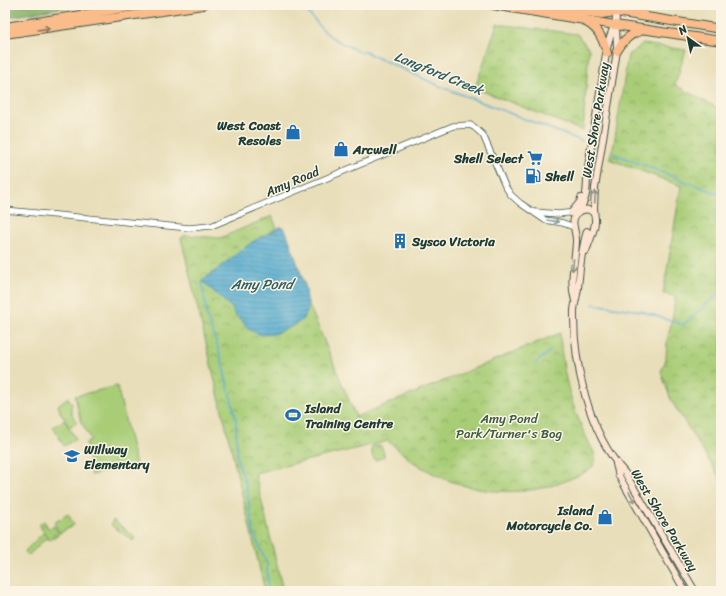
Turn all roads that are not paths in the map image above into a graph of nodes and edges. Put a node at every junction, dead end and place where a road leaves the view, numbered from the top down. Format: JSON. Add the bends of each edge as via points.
{"nodes":[{"id":1,"x":143,"y":5,"type":"edge"},
{"id":2,"x":172,"y":5,"type":"edge"},
{"id":3,"x":203,"y":5,"type":"edge"},
{"id":4,"x":495,"y":5,"type":"edge"},
{"id":5,"x":528,"y":5,"type":"edge"},
{"id":6,"x":579,"y":5,"type":"edge"},
{"id":7,"x":628,"y":5,"type":"edge"},
{"id":8,"x":124,"y":8,"type":"junction"},
{"id":9,"x":616,"y":12,"type":"junction"},
{"id":10,"x":653,"y":18,"type":"junction"},
{"id":11,"x":584,"y":20,"type":"junction"},
{"id":12,"x":615,"y":25,"type":"junction"},
{"id":13,"x":5,"y":27,"type":"edge"},
{"id":14,"x":721,"y":29,"type":"edge"},
{"id":15,"x":646,"y":30,"type":"junction"},
{"id":16,"x":5,"y":34,"type":"edge"},
{"id":17,"x":721,"y":41,"type":"edge"},
{"id":18,"x":617,"y":51,"type":"junction"},
{"id":19,"x":607,"y":53,"type":"junction"},
{"id":20,"x":586,"y":186,"type":"junction"},
{"id":21,"x":5,"y":210,"type":"edge"},
{"id":22,"x":534,"y":212,"type":"junction"},
{"id":23,"x":578,"y":212,"type":"junction"},
{"id":24,"x":571,"y":213,"type":"junction"},
{"id":25,"x":595,"y":218,"type":"junction"},
{"id":26,"x":574,"y":227,"type":"junction"},
{"id":27,"x":590,"y":230,"type":"junction"},
{"id":28,"x":575,"y":302,"type":"junction"},
{"id":29,"x":616,"y":462,"type":"junction"},
{"id":30,"x":685,"y":591,"type":"edge"},
{"id":31,"x":695,"y":591,"type":"edge"}],
"edges":[{"from":1,"to":8,"type":"highway"},
{"from":2,"to":8,"type":"highway","via":[[133,11]]},
{"from":16,"to":3,"type":"highway","one_way":true},
{"from":4,"to":11,"type":"highway"},
{"from":5,"to":9,"type":"highway","via":[[602,14]]},
{"from":6,"to":9,"type":"highway"},
{"from":7,"to":10,"type":"highway"},
{"from":8,"to":13,"type":"highway"},
{"from":9,"to":10,"type":"highway"},
{"from":9,"to":12,"type":"main road","name":"West Shore Parkway"},
{"from":10,"to":14,"type":"highway"},
{"from":11,"to":12,"type":"highway"},
{"from":11,"to":19,"type":"highway","via":[[600,33]]},
{"from":12,"to":15,"type":"highway"},
{"from":12,"to":18,"type":"main road","name":"West Shore Parkway","via":[[618,34]]},
{"from":12,"to":19,"type":"main road","name":"West Shore Parkway"},
{"from":15,"to":17,"type":"highway"},
{"from":15,"to":18,"type":"highway","via":[[630,35]]},
{"from":25,"to":18,"type":"main road","name":"West Shore Parkway","one_way":true,"via":[[595,188]]},
{"from":19,"to":20,"type":"main road","name":"West Shore Parkway"},
{"from":20,"to":23,"type":"main road","name":"West Shore Parkway","via":[[585,199]]},
{"from":20,"to":24,"type":"main road","via":[[580,202]]},
{"from":21,"to":22,"type":"street","name":"Amy Road","via":[[189,228],[211,226],[453,126],[464,125],[474,127],[483,135],[511,196]]},
{"from":22,"to":24,"type":"street","name":"Amy Road"},
{"from":22,"to":26,"type":"street","name":"Amy Road","one_way":true,"via":[[545,220]]},
{"from":23,"to":24,"type":"street","name":"Amy Road"},
{"from":23,"to":25,"type":"main road","via":[[590,210]]},
{"from":23,"to":26,"type":"main road","via":[[573,218]]},
{"from":25,"to":27,"type":"main road"},
{"from":26,"to":27,"type":"main road","via":[[579,231]]},
{"from":26,"to":28,"type":"main road","name":"West Shore Parkway","one_way":true,"via":[[576,243],[571,290]]},
{"from":27,"to":28,"type":"main road","name":"West Shore Parkway","via":[[579,268]]},
{"from":28,"to":29,"type":"main road","name":"West Shore Parkway","via":[[577,358],[582,384],[598,431]]},
{"from":29,"to":30,"type":"main road","name":"West Shore Parkway","one_way":true,"via":[[619,476]]},
{"from":29,"to":31,"type":"main road","name":"West Shore Parkway"}]}
